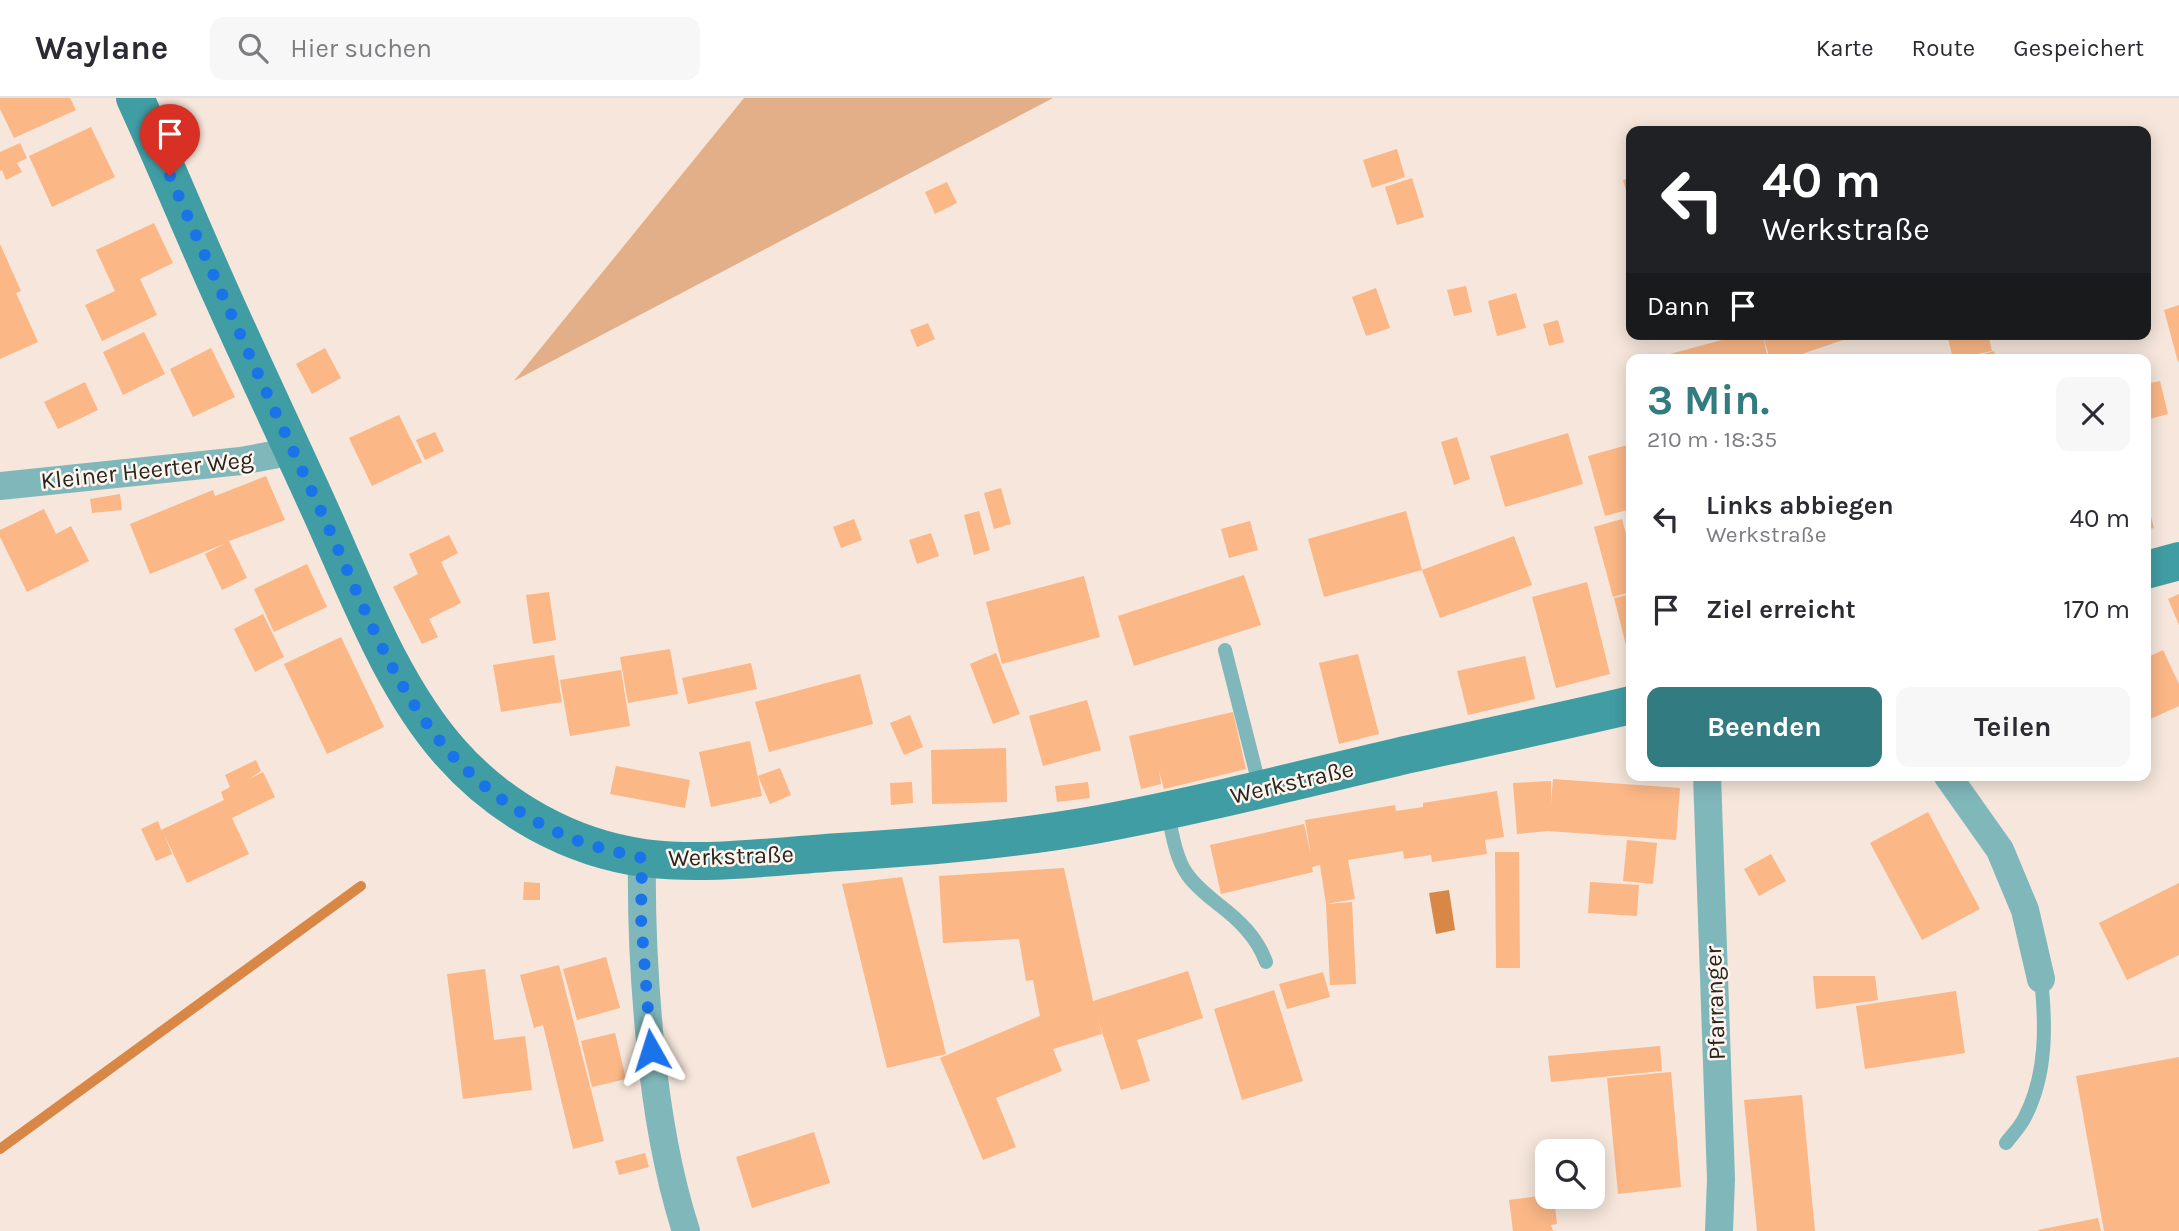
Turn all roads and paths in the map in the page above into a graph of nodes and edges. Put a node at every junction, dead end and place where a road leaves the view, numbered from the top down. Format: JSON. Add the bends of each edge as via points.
{"nodes":[{"id":1,"x":135,"y":98,"type":"edge"},
{"id":2,"x":294,"y":452,"type":"junction"},
{"id":3,"x":0,"y":486,"type":"edge"},
{"id":4,"x":2179,"y":561,"type":"edge"},
{"id":5,"x":2151,"y":569,"type":"edge"},
{"id":6,"x":1225,"y":650,"type":"dead end"},
{"id":7,"x":1626,"y":706,"type":"edge"},
{"id":8,"x":1707,"y":781,"type":"edge"},
{"id":9,"x":1951,"y":781,"type":"edge"},
{"id":10,"x":1260,"y":789,"type":"junction"},
{"id":11,"x":1166,"y":810,"type":"junction"},
{"id":12,"x":642,"y":858,"type":"junction"},
{"id":13,"x":1266,"y":962,"type":"dead end"},
{"id":14,"x":2041,"y":979,"type":"joint"},
{"id":15,"x":2006,"y":1143,"type":"dead end"},
{"id":16,"x":686,"y":1231,"type":"edge"},
{"id":17,"x":1719,"y":1231,"type":"edge"}],
"edges":[{"from":1,"to":2,"type":"main road","name":"Werkstraße"},
{"from":2,"to":3,"type":"street","name":"Kleiner Heerter Weg"},
{"from":2,"to":12,"type":"main road","name":"Werkstraße","via":[[402,684],[451,754],[529,818],[598,848]]},
{"from":4,"to":5,"type":"main road"},
{"from":6,"to":10,"type":"lane"},
{"from":7,"to":10,"type":"main road","name":"Werkstraße"},
{"from":8,"to":17,"type":"street","name":"Pfarranger"},
{"from":9,"to":14,"type":"street","via":[[2000,850],[2025,910]]},
{"from":10,"to":11,"type":"main road","name":"Werkstraße"},
{"from":11,"to":12,"type":"main road","name":"Werkstraße","via":[[1010,837],[905,848],[688,861]]},
{"from":11,"to":13,"type":"lane","via":[[1186,873],[1252,935]]},
{"from":12,"to":16,"type":"street","via":[[643,970],[656,1102]]},
{"from":14,"to":15,"type":"lane","via":[[2045,1013],[2040,1076],[2025,1118]]}]}
